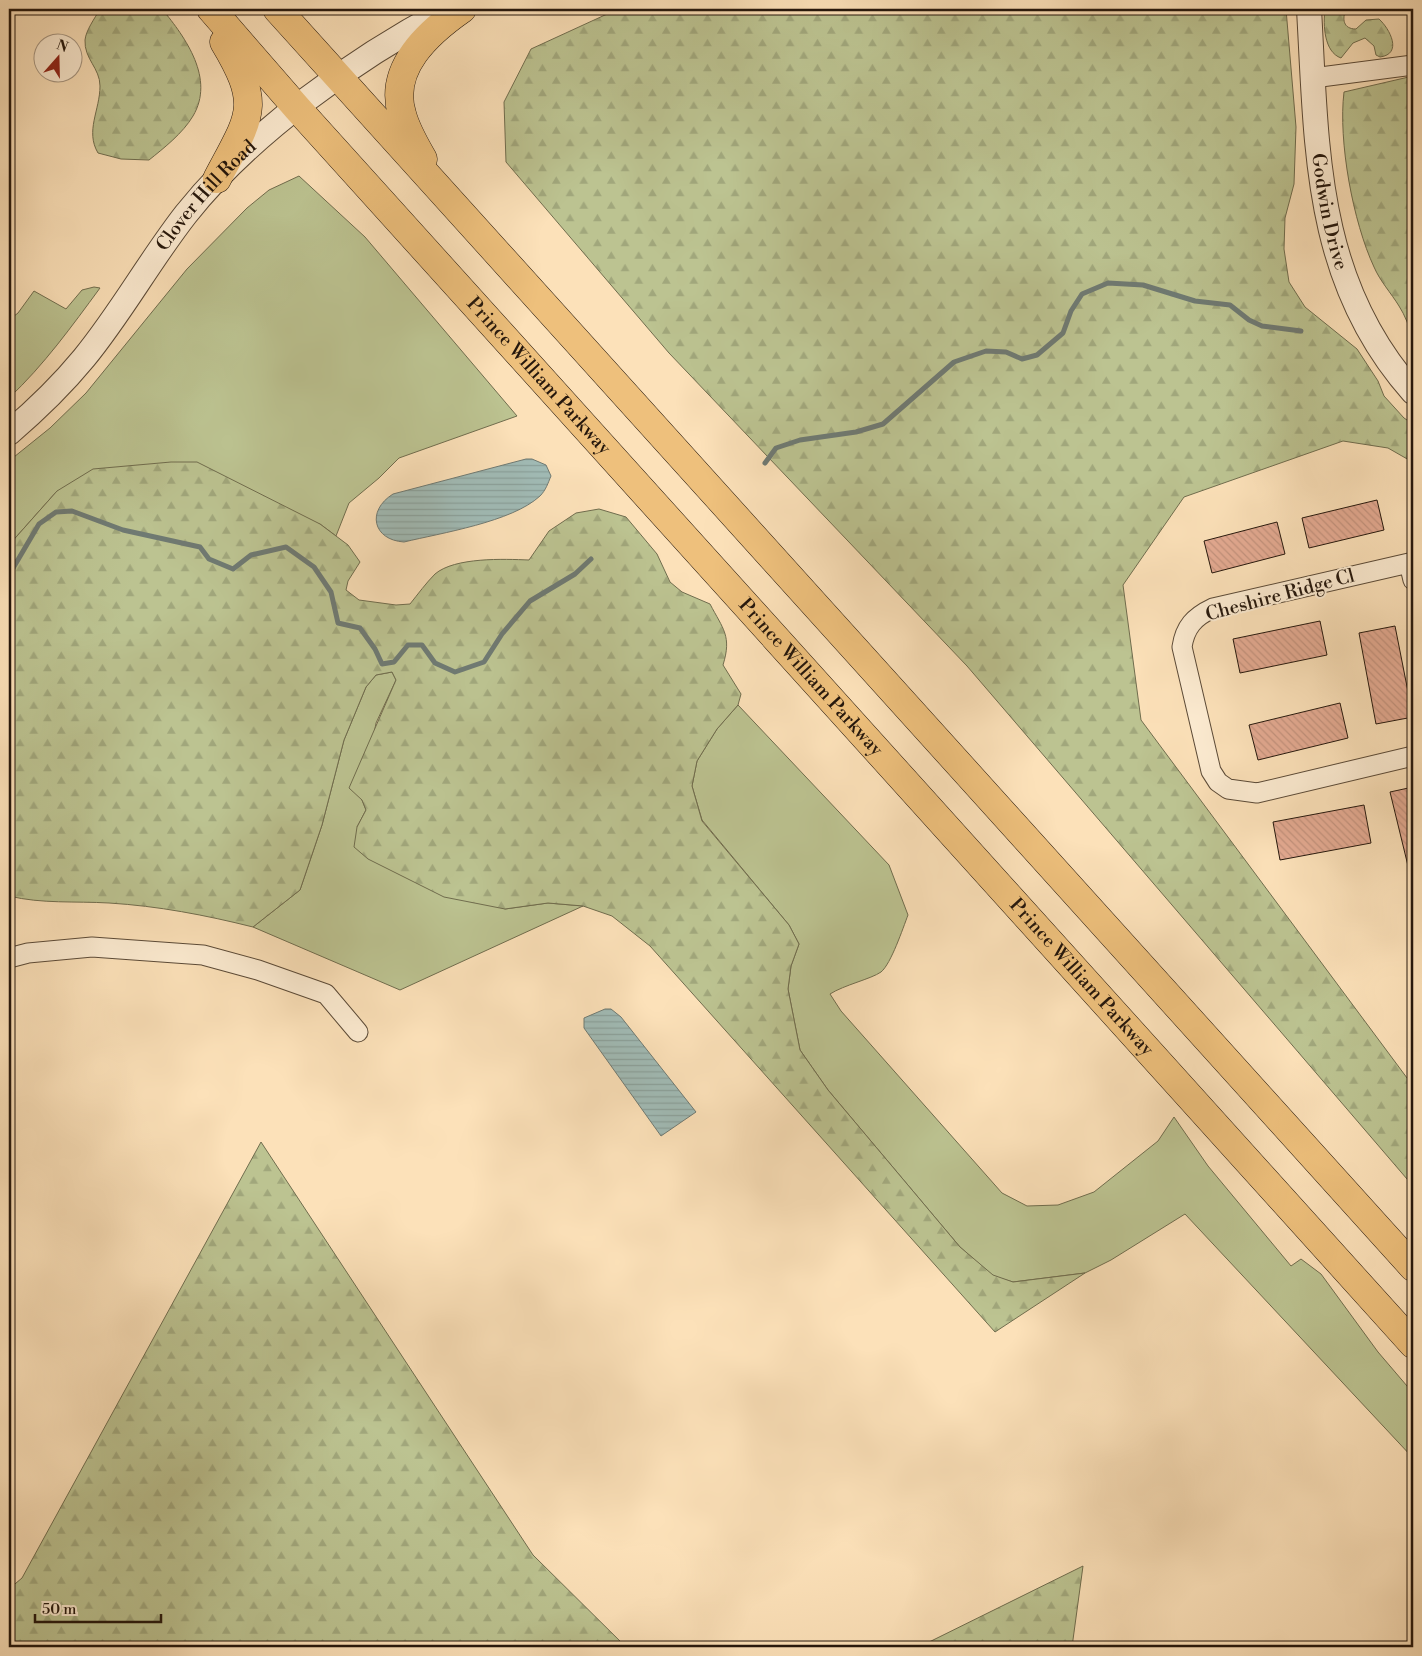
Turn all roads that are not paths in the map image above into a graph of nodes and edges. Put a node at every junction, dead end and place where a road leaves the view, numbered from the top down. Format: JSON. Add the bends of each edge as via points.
{"nodes":[{"id":1,"x":204,"y":9,"type":"edge"},
{"id":2,"x":211,"y":9,"type":"edge"},
{"id":3,"x":277,"y":9,"type":"edge"},
{"id":4,"x":450,"y":9,"type":"edge"},
{"id":5,"x":462,"y":9,"type":"edge"},
{"id":6,"x":1309,"y":9,"type":"edge"},
{"id":7,"x":1413,"y":65,"type":"edge"},
{"id":8,"x":338,"y":78,"type":"junction"},
{"id":9,"x":1313,"y":78,"type":"junction"},
{"id":10,"x":297,"y":108,"type":"junction"},
{"id":11,"x":217,"y":179,"type":"junction"},
{"id":12,"x":437,"y":188,"type":"junction"},
{"id":13,"x":1413,"y":392,"type":"edge"},
{"id":14,"x":9,"y":433,"type":"edge"},
{"id":15,"x":1411,"y":571,"type":"edge"},
{"id":16,"x":1413,"y":756,"type":"edge"},
{"id":17,"x":9,"y":958,"type":"edge"},
{"id":18,"x":358,"y":1032,"type":"dead end"},
{"id":19,"x":1413,"y":1267,"type":"edge"},
{"id":20,"x":1413,"y":1344,"type":"edge"}],
"edges":[{"from":1,"to":11,"type":"highway","via":[[236,63],[249,96],[246,120]]},
{"from":2,"to":10,"type":"highway","name":"Prince William Parkway"},
{"from":3,"to":8,"type":"highway"},
{"from":4,"to":8,"type":"street","name":"Clover Hill Road","via":[[390,43]]},
{"from":5,"to":12,"type":"highway","via":[[442,22],[416,49],[400,87],[402,115]]},
{"from":6,"to":9,"type":"street","name":"Godwin Drive"},
{"from":7,"to":9,"type":"street"},
{"from":8,"to":10,"type":"street","name":"Clover Hill Road"},
{"from":8,"to":12,"type":"highway"},
{"from":9,"to":13,"type":"street","name":"Godwin Drive","via":[[1325,209],[1338,262],[1373,339]]},
{"from":10,"to":11,"type":"street","name":"Clover Hill Road"},
{"from":10,"to":20,"type":"highway","name":"Prince William Parkway"},
{"from":11,"to":14,"type":"street","name":"Clover Hill Road","via":[[186,214],[85,357],[59,388]]},
{"from":12,"to":19,"type":"highway"},
{"from":15,"to":16,"type":"street","name":"Cheshire Ridge Cl","via":[[1213,608],[1190,623],[1182,647],[1211,771],[1228,789],[1257,793]]},
{"from":17,"to":18,"type":"street","via":[[92,947],[203,955],[326,994]]}]}
